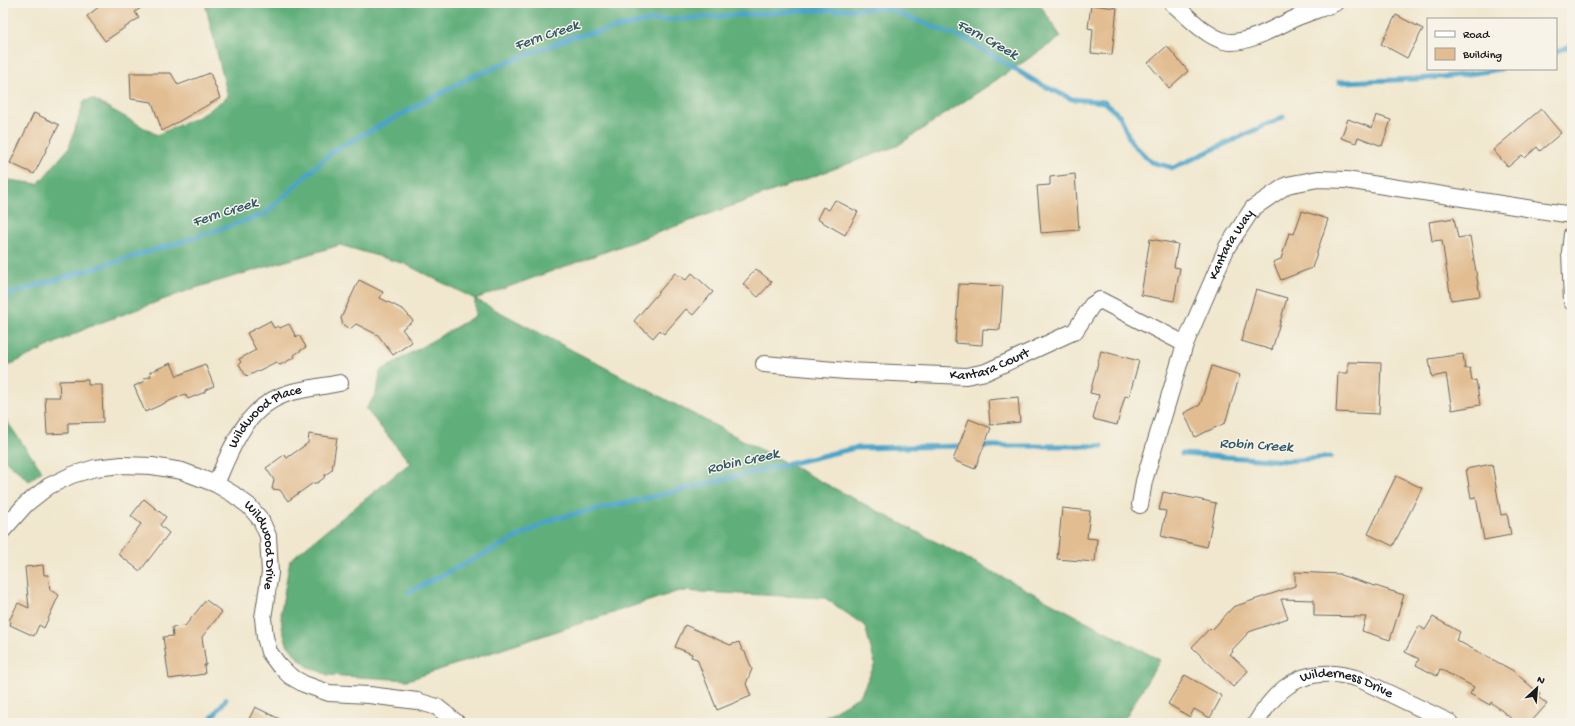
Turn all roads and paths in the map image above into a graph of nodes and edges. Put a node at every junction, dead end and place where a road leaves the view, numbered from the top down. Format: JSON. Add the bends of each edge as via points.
{"nodes":[{"id":1,"x":1172,"y":3,"type":"edge"},
{"id":2,"x":1335,"y":3,"type":"edge"},
{"id":3,"x":1572,"y":215,"type":"edge"},
{"id":4,"x":1572,"y":234,"type":"edge"},
{"id":5,"x":1572,"y":302,"type":"edge"},
{"id":6,"x":1185,"y":344,"type":"junction"},
{"id":7,"x":764,"y":364,"type":"dead end"},
{"id":8,"x":340,"y":383,"type":"dead end"},
{"id":9,"x":216,"y":484,"type":"junction"},
{"id":10,"x":1140,"y":505,"type":"dead end"},
{"id":11,"x":3,"y":530,"type":"edge"},
{"id":12,"x":457,"y":723,"type":"edge"},
{"id":13,"x":1256,"y":723,"type":"edge"},
{"id":14,"x":1451,"y":723,"type":"edge"}],
"edges":[{"from":1,"to":2,"type":"street","via":[[1211,35],[1234,42],[1266,33]]},
{"from":3,"to":6,"type":"street","name":"Kantara Way","via":[[1346,180],[1318,179],[1287,185],[1253,208],[1227,247]]},
{"from":4,"to":5,"type":"street"},
{"from":6,"to":7,"type":"street","name":"Kantara Court","via":[[1100,300],[1092,304],[1075,331],[986,372],[966,376],[846,371]]},
{"from":6,"to":10,"type":"street","name":"Kantara Way","via":[[1144,481]]},
{"from":8,"to":9,"type":"street","name":"Wildwood Place","via":[[291,392],[256,410],[239,434]]},
{"from":9,"to":11,"type":"street","name":"Wildwood Drive","via":[[182,471],[152,466],[122,464],[95,468],[49,486],[26,504]]},
{"from":9,"to":12,"type":"street","name":"Wildwood Drive","via":[[249,506],[261,520],[268,536],[270,573],[263,618],[268,652],[290,676],[329,693],[369,694],[417,701],[437,707]]},
{"from":13,"to":14,"type":"street","name":"Wilderness Drive","via":[[1271,699],[1290,684],[1319,673],[1346,674]]}]}
